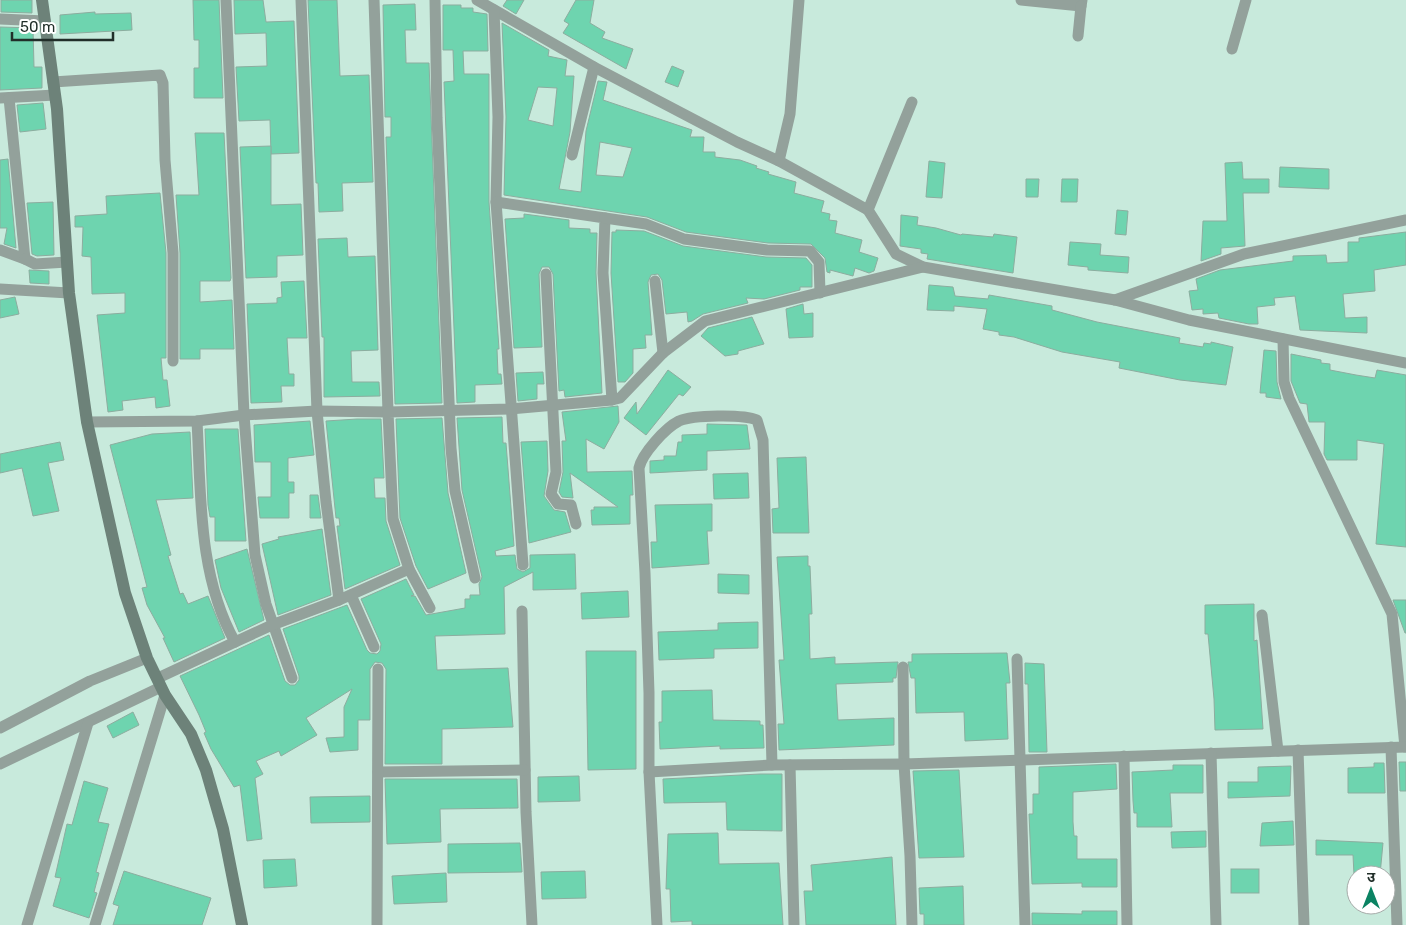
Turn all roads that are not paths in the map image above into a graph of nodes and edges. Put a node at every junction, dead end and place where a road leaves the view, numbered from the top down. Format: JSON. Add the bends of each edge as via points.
{"nodes":[{"id":1,"x":42,"y":0,"type":"edge"},
{"id":2,"x":226,"y":0,"type":"edge"},
{"id":3,"x":302,"y":0,"type":"edge"},
{"id":4,"x":374,"y":0,"type":"edge"},
{"id":5,"x":435,"y":0,"type":"edge"},
{"id":6,"x":476,"y":0,"type":"edge"},
{"id":7,"x":799,"y":0,"type":"edge"},
{"id":8,"x":1021,"y":0,"type":"edge"},
{"id":9,"x":1246,"y":0,"type":"edge"},
{"id":10,"x":1082,"y":3,"type":"edge"},
{"id":11,"x":494,"y":10,"type":"junction"},
{"id":12,"x":0,"y":19,"type":"edge"},
{"id":13,"x":45,"y":21,"type":"junction"},
{"id":14,"x":1078,"y":36,"type":"dead end"},
{"id":15,"x":1232,"y":49,"type":"dead end"},
{"id":16,"x":594,"y":67,"type":"junction"},
{"id":17,"x":54,"y":89,"type":"junction"},
{"id":18,"x":5,"y":98,"type":"edge"},
{"id":19,"x":912,"y":102,"type":"dead end"},
{"id":20,"x":572,"y":155,"type":"dead end"},
{"id":21,"x":779,"y":161,"type":"junction"},
{"id":22,"x":496,"y":202,"type":"junction"},
{"id":23,"x":868,"y":210,"type":"junction"},
{"id":24,"x":605,"y":218,"type":"junction"},
{"id":25,"x":1406,"y":220,"type":"edge"},
{"id":26,"x":0,"y":250,"type":"edge"},
{"id":27,"x":26,"y":259,"type":"junction"},
{"id":28,"x":67,"y":262,"type":"junction"},
{"id":29,"x":923,"y":267,"type":"junction"},
{"id":30,"x":546,"y":274,"type":"dead end"},
{"id":31,"x":655,"y":281,"type":"dead end"},
{"id":32,"x":0,"y":288,"type":"edge"},
{"id":33,"x":820,"y":293,"type":"junction"},
{"id":34,"x":69,"y":294,"type":"junction"},
{"id":35,"x":1115,"y":300,"type":"junction"},
{"id":36,"x":1283,"y":339,"type":"junction"},
{"id":37,"x":663,"y":353,"type":"junction"},
{"id":38,"x":172,"y":361,"type":"dead end"},
{"id":39,"x":1406,"y":363,"type":"edge"},
{"id":40,"x":612,"y":400,"type":"junction"},
{"id":41,"x":551,"y":407,"type":"junction"},
{"id":42,"x":510,"y":409,"type":"junction"},
{"id":43,"x":317,"y":411,"type":"junction"},
{"id":44,"x":388,"y":412,"type":"junction"},
{"id":45,"x":450,"y":412,"type":"junction"},
{"id":46,"x":244,"y":415,"type":"junction"},
{"id":47,"x":197,"y":421,"type":"junction"},
{"id":48,"x":86,"y":422,"type":"junction"},
{"id":49,"x":576,"y":524,"type":"dead end"},
{"id":50,"x":523,"y":565,"type":"dead end"},
{"id":51,"x":409,"y":569,"type":"junction"},
{"id":52,"x":475,"y":578,"type":"dead end"},
{"id":53,"x":351,"y":595,"type":"junction"},
{"id":54,"x":339,"y":600,"type":"junction"},
{"id":55,"x":430,"y":608,"type":"dead end"},
{"id":56,"x":522,"y":611,"type":"dead end"},
{"id":57,"x":1262,"y":615,"type":"dead end"},
{"id":58,"x":272,"y":624,"type":"junction"},
{"id":59,"x":235,"y":642,"type":"junction"},
{"id":60,"x":374,"y":646,"type":"dead end"},
{"id":61,"x":147,"y":658,"type":"junction"},
{"id":62,"x":1017,"y":659,"type":"dead end"},
{"id":63,"x":903,"y":667,"type":"dead end"},
{"id":64,"x":378,"y":669,"type":"dead end"},
{"id":65,"x":292,"y":678,"type":"dead end"},
{"id":66,"x":161,"y":687,"type":"junction"},
{"id":67,"x":88,"y":723,"type":"junction"},
{"id":68,"x":0,"y":728,"type":"edge"},
{"id":69,"x":1391,"y":747,"type":"junction"},
{"id":70,"x":1406,"y":747,"type":"edge"},
{"id":71,"x":1298,"y":750,"type":"junction"},
{"id":72,"x":1278,"y":751,"type":"junction"},
{"id":73,"x":1211,"y":753,"type":"junction"},
{"id":74,"x":1124,"y":756,"type":"junction"},
{"id":75,"x":1020,"y":759,"type":"junction"},
{"id":76,"x":0,"y":764,"type":"edge"},
{"id":77,"x":904,"y":764,"type":"junction"},
{"id":78,"x":790,"y":765,"type":"junction"},
{"id":79,"x":772,"y":766,"type":"junction"},
{"id":80,"x":525,"y":770,"type":"junction"},
{"id":81,"x":378,"y":772,"type":"junction"},
{"id":82,"x":649,"y":772,"type":"junction"},
{"id":83,"x":26,"y":925,"type":"edge"},
{"id":84,"x":95,"y":925,"type":"edge"},
{"id":85,"x":242,"y":925,"type":"edge"},
{"id":86,"x":377,"y":925,"type":"edge"},
{"id":87,"x":532,"y":925,"type":"edge"},
{"id":88,"x":656,"y":925,"type":"edge"},
{"id":89,"x":794,"y":925,"type":"edge"},
{"id":90,"x":912,"y":925,"type":"edge"},
{"id":91,"x":1025,"y":925,"type":"edge"},
{"id":92,"x":1127,"y":925,"type":"edge"},
{"id":93,"x":1216,"y":925,"type":"edge"},
{"id":94,"x":1304,"y":925,"type":"edge"},
{"id":95,"x":1397,"y":925,"type":"edge"}],
"edges":[{"from":1,"to":13,"type":"street"},
{"from":2,"to":46,"type":"street"},
{"from":3,"to":43,"type":"street"},
{"from":4,"to":44,"type":"street"},
{"from":5,"to":45,"type":"street"},
{"from":6,"to":11,"type":"street"},
{"from":7,"to":21,"type":"street","via":[[790,114]]},
{"from":8,"to":10,"type":"street"},
{"from":9,"to":15,"type":"street"},
{"from":10,"to":14,"type":"street"},
{"from":11,"to":16,"type":"street"},
{"from":11,"to":22,"type":"street","via":[[498,117]]},
{"from":12,"to":13,"type":"street"},
{"from":13,"to":17,"type":"street"},
{"from":16,"to":20,"type":"street"},
{"from":16,"to":21,"type":"street"},
{"from":17,"to":18,"type":"street"},
{"from":17,"to":28,"type":"street"},
{"from":17,"to":38,"type":"street","via":[[160,75],[172,253]]},
{"from":18,"to":27,"type":"street"},
{"from":19,"to":23,"type":"street"},
{"from":21,"to":23,"type":"street"},
{"from":22,"to":24,"type":"street"},
{"from":22,"to":42,"type":"street"},
{"from":23,"to":29,"type":"street","via":[[896,254]]},
{"from":24,"to":33,"type":"street","via":[[646,224],[688,240],[767,250],[810,251],[819,262]]},
{"from":24,"to":40,"type":"street","via":[[603,274]]},
{"from":25,"to":35,"type":"street","via":[[1244,254]]},
{"from":26,"to":27,"type":"street"},
{"from":27,"to":28,"type":"street","via":[[36,264]]},
{"from":28,"to":34,"type":"street"},
{"from":29,"to":33,"type":"street"},
{"from":29,"to":35,"type":"street"},
{"from":30,"to":41,"type":"street"},
{"from":31,"to":37,"type":"street"},
{"from":32,"to":34,"type":"street"},
{"from":33,"to":37,"type":"street","via":[[705,321]]},
{"from":34,"to":48,"type":"street"},
{"from":35,"to":36,"type":"street","via":[[1189,320]]},
{"from":36,"to":39,"type":"street"},
{"from":36,"to":70,"type":"street","via":[[1284,382],[1290,398],[1392,614]]},
{"from":37,"to":40,"type":"street","via":[[620,398]]},
{"from":40,"to":41,"type":"street"},
{"from":41,"to":42,"type":"street"},
{"from":41,"to":49,"type":"street","via":[[556,472],[551,494],[558,504],[571,505]]},
{"from":42,"to":45,"type":"street"},
{"from":42,"to":50,"type":"street"},
{"from":43,"to":44,"type":"street"},
{"from":43,"to":46,"type":"street"},
{"from":43,"to":54,"type":"street"},
{"from":44,"to":45,"type":"street"},
{"from":44,"to":51,"type":"street","via":[[393,519]]},
{"from":45,"to":52,"type":"street","via":[[455,491]]},
{"from":46,"to":47,"type":"street"},
{"from":46,"to":58,"type":"street","via":[[255,555]]},
{"from":47,"to":48,"type":"street"},
{"from":47,"to":59,"type":"street","via":[[208,565],[226,626]]},
{"from":48,"to":61,"type":"street","via":[[125,593]]},
{"from":51,"to":53,"type":"street"},
{"from":51,"to":55,"type":"street"},
{"from":53,"to":54,"type":"street"},
{"from":53,"to":60,"type":"street"},
{"from":54,"to":58,"type":"street"},
{"from":56,"to":80,"type":"street"},
{"from":57,"to":72,"type":"street"},
{"from":58,"to":59,"type":"street"},
{"from":58,"to":65,"type":"street"},
{"from":59,"to":66,"type":"street"},
{"from":61,"to":66,"type":"street"},
{"from":61,"to":68,"type":"street","via":[[90,681]]},
{"from":62,"to":75,"type":"street"},
{"from":63,"to":77,"type":"street"},
{"from":64,"to":81,"type":"street"},
{"from":66,"to":67,"type":"street"},
{"from":66,"to":84,"type":"street"},
{"from":66,"to":85,"type":"street","via":[[191,734],[206,770]]},
{"from":67,"to":76,"type":"street"},
{"from":67,"to":83,"type":"street"},
{"from":69,"to":70,"type":"street"},
{"from":69,"to":71,"type":"street"},
{"from":69,"to":95,"type":"street"},
{"from":71,"to":72,"type":"street"},
{"from":71,"to":94,"type":"street"},
{"from":72,"to":73,"type":"street"},
{"from":73,"to":74,"type":"street"},
{"from":73,"to":93,"type":"street"},
{"from":74,"to":75,"type":"street"},
{"from":74,"to":92,"type":"street"},
{"from":75,"to":77,"type":"street"},
{"from":75,"to":91,"type":"street"},
{"from":77,"to":78,"type":"street"},
{"from":77,"to":90,"type":"street"},
{"from":78,"to":79,"type":"street"},
{"from":78,"to":89,"type":"street"},
{"from":79,"to":82,"type":"street"},
{"from":79,"to":82,"type":"street","via":[[760,425],[757,420],[744,417],[692,418],[672,426],[645,454],[639,468],[648,647]]},
{"from":80,"to":81,"type":"street"},
{"from":80,"to":87,"type":"street"},
{"from":81,"to":86,"type":"street"},
{"from":82,"to":88,"type":"street"}]}
